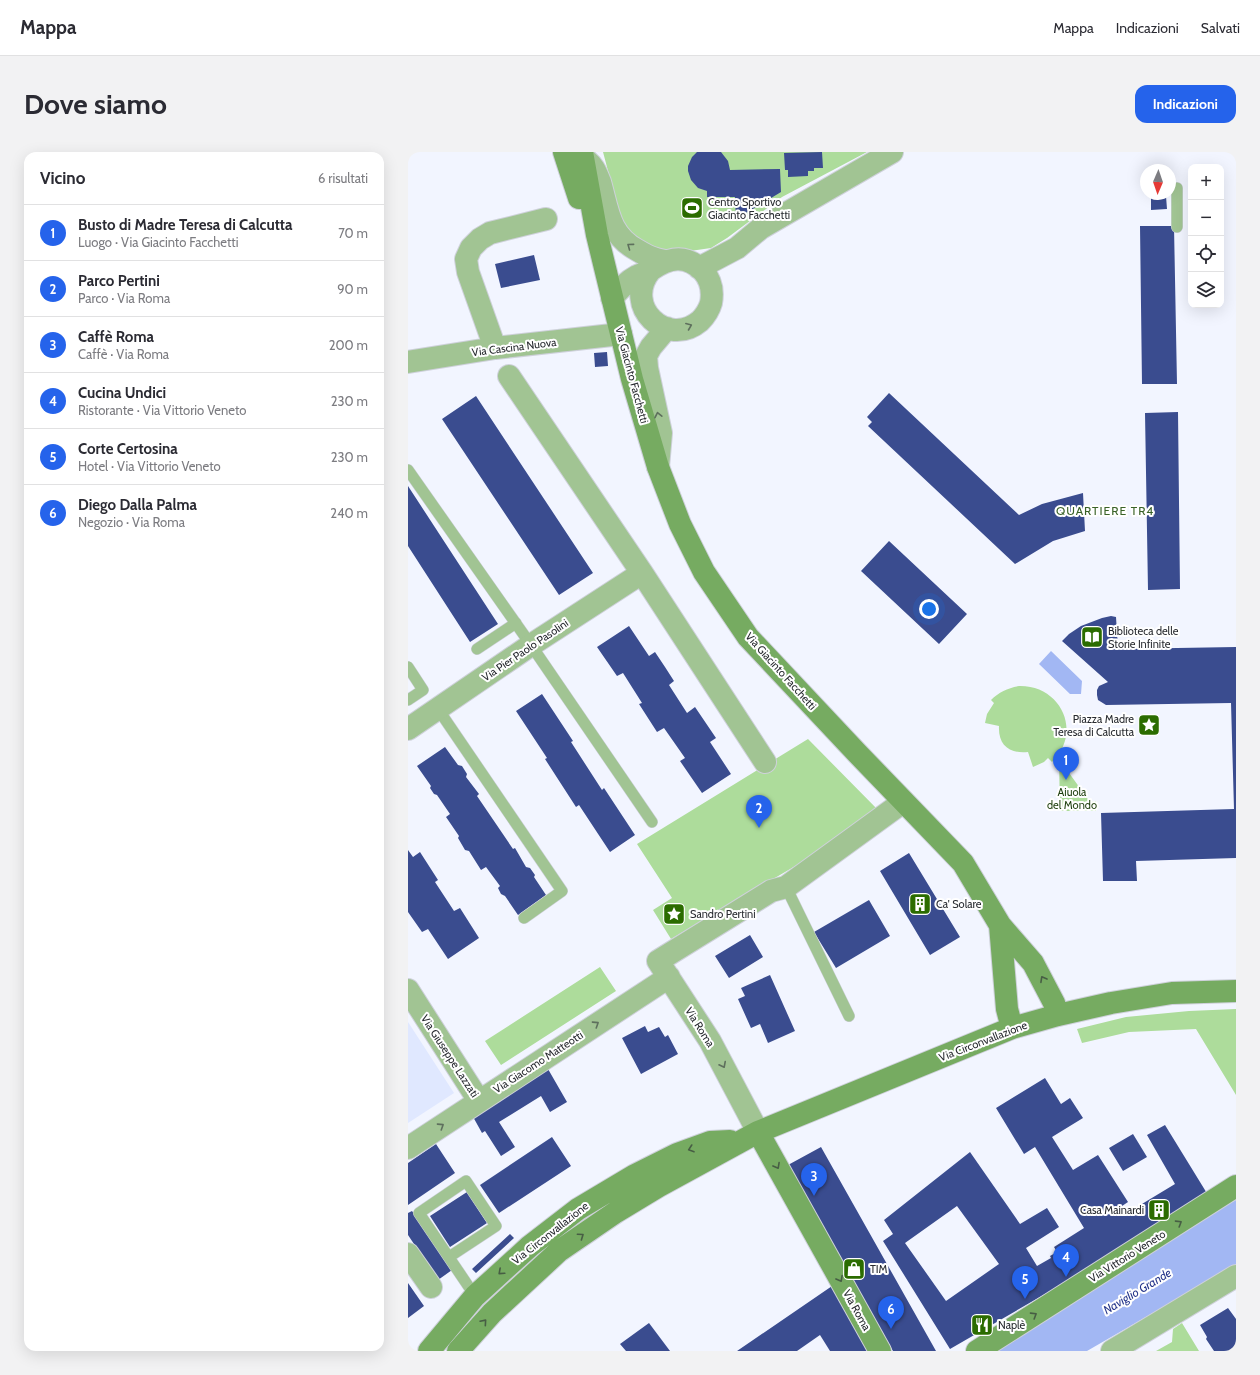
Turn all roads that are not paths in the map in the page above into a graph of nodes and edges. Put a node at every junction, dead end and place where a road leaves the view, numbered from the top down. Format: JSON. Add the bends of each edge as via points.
{"nodes":[{"id":1,"x":892,"y":152,"type":"edge"},
{"id":2,"x":577,"y":154,"type":"edge"},
{"id":3,"x":1177,"y":188,"type":"dead end"},
{"id":4,"x":546,"y":219,"type":"dead end"},
{"id":5,"x":1177,"y":227,"type":"dead end"},
{"id":6,"x":737,"y":248,"type":"junction"},
{"id":7,"x":658,"y":266,"type":"junction"},
{"id":8,"x":699,"y":268,"type":"junction"},
{"id":9,"x":711,"y":290,"type":"junction"},
{"id":10,"x":614,"y":305,"type":"junction"},
{"id":11,"x":661,"y":326,"type":"junction"},
{"id":12,"x":621,"y":334,"type":"junction"},
{"id":13,"x":495,"y":348,"type":"junction"},
{"id":14,"x":408,"y":362,"type":"edge"},
{"id":15,"x":509,"y":376,"type":"dead end"},
{"id":16,"x":658,"y":467,"type":"junction"},
{"id":17,"x":408,"y":470,"type":"edge"},
{"id":18,"x":642,"y":573,"type":"junction"},
{"id":19,"x":516,"y":623,"type":"junction"},
{"id":20,"x":531,"y":645,"type":"junction"},
{"id":21,"x":477,"y":649,"type":"dead end"},
{"id":22,"x":408,"y":667,"type":"edge"},
{"id":23,"x":408,"y":700,"type":"edge"},
{"id":24,"x":438,"y":709,"type":"junction"},
{"id":25,"x":408,"y":729,"type":"edge"},
{"id":26,"x":766,"y":762,"type":"dead end"},
{"id":27,"x":903,"y":802,"type":"junction"},
{"id":28,"x":652,"y":822,"type":"dead end"},
{"id":29,"x":786,"y":887,"type":"junction"},
{"id":30,"x":524,"y":918,"type":"dead end"},
{"id":31,"x":1000,"y":925,"type":"junction"},
{"id":32,"x":664,"y":969,"type":"junction"},
{"id":33,"x":408,"y":990,"type":"edge"},
{"id":34,"x":1236,"y":991,"type":"edge"},
{"id":35,"x":1058,"y":1015,"type":"junction"},
{"id":36,"x":849,"y":1016,"type":"dead end"},
{"id":37,"x":1012,"y":1028,"type":"junction"},
{"id":38,"x":479,"y":1101,"type":"junction"},
{"id":39,"x":750,"y":1136,"type":"junction"},
{"id":40,"x":408,"y":1148,"type":"edge"},
{"id":41,"x":1236,"y":1186,"type":"edge"},
{"id":42,"x":408,"y":1254,"type":"edge"},
{"id":43,"x":449,"y":1257,"type":"junction"},
{"id":44,"x":1236,"y":1276,"type":"edge"},
{"id":45,"x":431,"y":1286,"type":"dead end"},
{"id":46,"x":475,"y":1296,"type":"junction"},
{"id":47,"x":429,"y":1351,"type":"edge"},
{"id":48,"x":458,"y":1351,"type":"edge"},
{"id":49,"x":880,"y":1351,"type":"edge"},
{"id":50,"x":977,"y":1351,"type":"edge"},
{"id":51,"x":1112,"y":1351,"type":"edge"}],
"edges":[{"from":1,"to":6,"type":"street","via":[[761,228]]},
{"from":7,"to":2,"type":"street","one_way":true,"via":[[652,259],[622,240],[608,215],[596,172],[590,162]]},
{"from":2,"to":10,"type":"main road","name":"Via Giacinto Facchetti"},
{"from":3,"to":5,"type":"lane"},
{"from":4,"to":13,"type":"street","via":[[490,233],[471,248],[466,259],[468,272]]},
{"from":6,"to":8,"type":"street"},
{"from":6,"to":9,"type":"street","via":[[722,268]]},
{"from":7,"to":8,"type":"street","via":[[674,259],[683,260]]},
{"from":7,"to":10,"type":"street","via":[[625,284]]},
{"from":7,"to":11,"type":"street","via":[[647,275],[642,286],[641,298],[644,310]]},
{"from":8,"to":9,"type":"street","via":[[705,274]]},
{"from":11,"to":9,"type":"street","one_way":true,"via":[[675,330],[694,325],[710,305]]},
{"from":10,"to":11,"type":"street","via":[[630,318]]},
{"from":10,"to":12,"type":"main road","name":"Via Giacinto Facchetti"},
{"from":16,"to":11,"type":"street","one_way":true,"via":[[661,433],[646,356]]},
{"from":12,"to":13,"type":"street","name":"Via Cascina Nuova"},
{"from":12,"to":16,"type":"main road","name":"Via Giacinto Facchetti"},
{"from":13,"to":14,"type":"street","name":"Via Cascina Nuova"},
{"from":15,"to":18,"type":"street"},
{"from":16,"to":27,"type":"main road","name":"Via Giacinto Facchetti","via":[[680,524],[704,572],[748,637]]},
{"from":17,"to":19,"type":"lane"},
{"from":18,"to":20,"type":"street","name":"Via Pier Paolo Pasolini"},
{"from":18,"to":26,"type":"street"},
{"from":19,"to":20,"type":"lane"},
{"from":19,"to":21,"type":"lane"},
{"from":20,"to":24,"type":"street","name":"Via Pier Paolo Pasolini"},
{"from":20,"to":28,"type":"lane"},
{"from":22,"to":23,"type":"lane","via":[[423,690]]},
{"from":24,"to":25,"type":"street","name":"Via Pier Paolo Pasolini"},
{"from":24,"to":30,"type":"lane","via":[[562,891]]},
{"from":27,"to":29,"type":"street"},
{"from":27,"to":31,"type":"main road","name":"Via Giacinto Facchetti","via":[[962,862]]},
{"from":29,"to":32,"type":"street","via":[[772,891]]},
{"from":29,"to":36,"type":"lane"},
{"from":35,"to":31,"type":"main road","name":"Via Giacinto Facchetti","one_way":true,"via":[[1033,963]]},
{"from":31,"to":37,"type":"main road","name":"Via Giacinto Facchetti","via":[[1007,1009]]},
{"from":38,"to":32,"type":"street","name":"Via Giacomo Matteotti","one_way":true},
{"from":32,"to":39,"type":"street","name":"Via Roma","one_way":true,"via":[[710,1041]]},
{"from":33,"to":38,"type":"street","name":"Via Giuseppe Lazzati"},
{"from":34,"to":35,"type":"main road","name":"Via Circonvallazione","via":[[1172,994],[1112,1003]]},
{"from":35,"to":37,"type":"main road","name":"Via Circonvallazione"},
{"from":37,"to":39,"type":"main road","name":"Via Circonvallazione"},
{"from":40,"to":38,"type":"street","name":"Via Giacomo Matteotti","one_way":true},
{"from":39,"to":46,"type":"main road","name":"Via Circonvallazione","one_way":true,"via":[[710,1142],[677,1154],[634,1175],[578,1209],[530,1246]]},
{"from":48,"to":39,"type":"main road","name":"Via Circonvallazione","one_way":true,"via":[[492,1312],[559,1251],[622,1208]]},
{"from":39,"to":49,"type":"main road","name":"Via Roma","one_way":true},
{"from":50,"to":41,"type":"main road","name":"Via Vittorio Veneto","one_way":true},
{"from":42,"to":45,"type":"street"},
{"from":43,"to":43,"type":"lane","via":[[419,1213],[466,1181],[496,1226]]},
{"from":43,"to":46,"type":"lane"},
{"from":44,"to":51,"type":"street"},
{"from":46,"to":47,"type":"main road","name":"Via Circonvallazione"}]}
